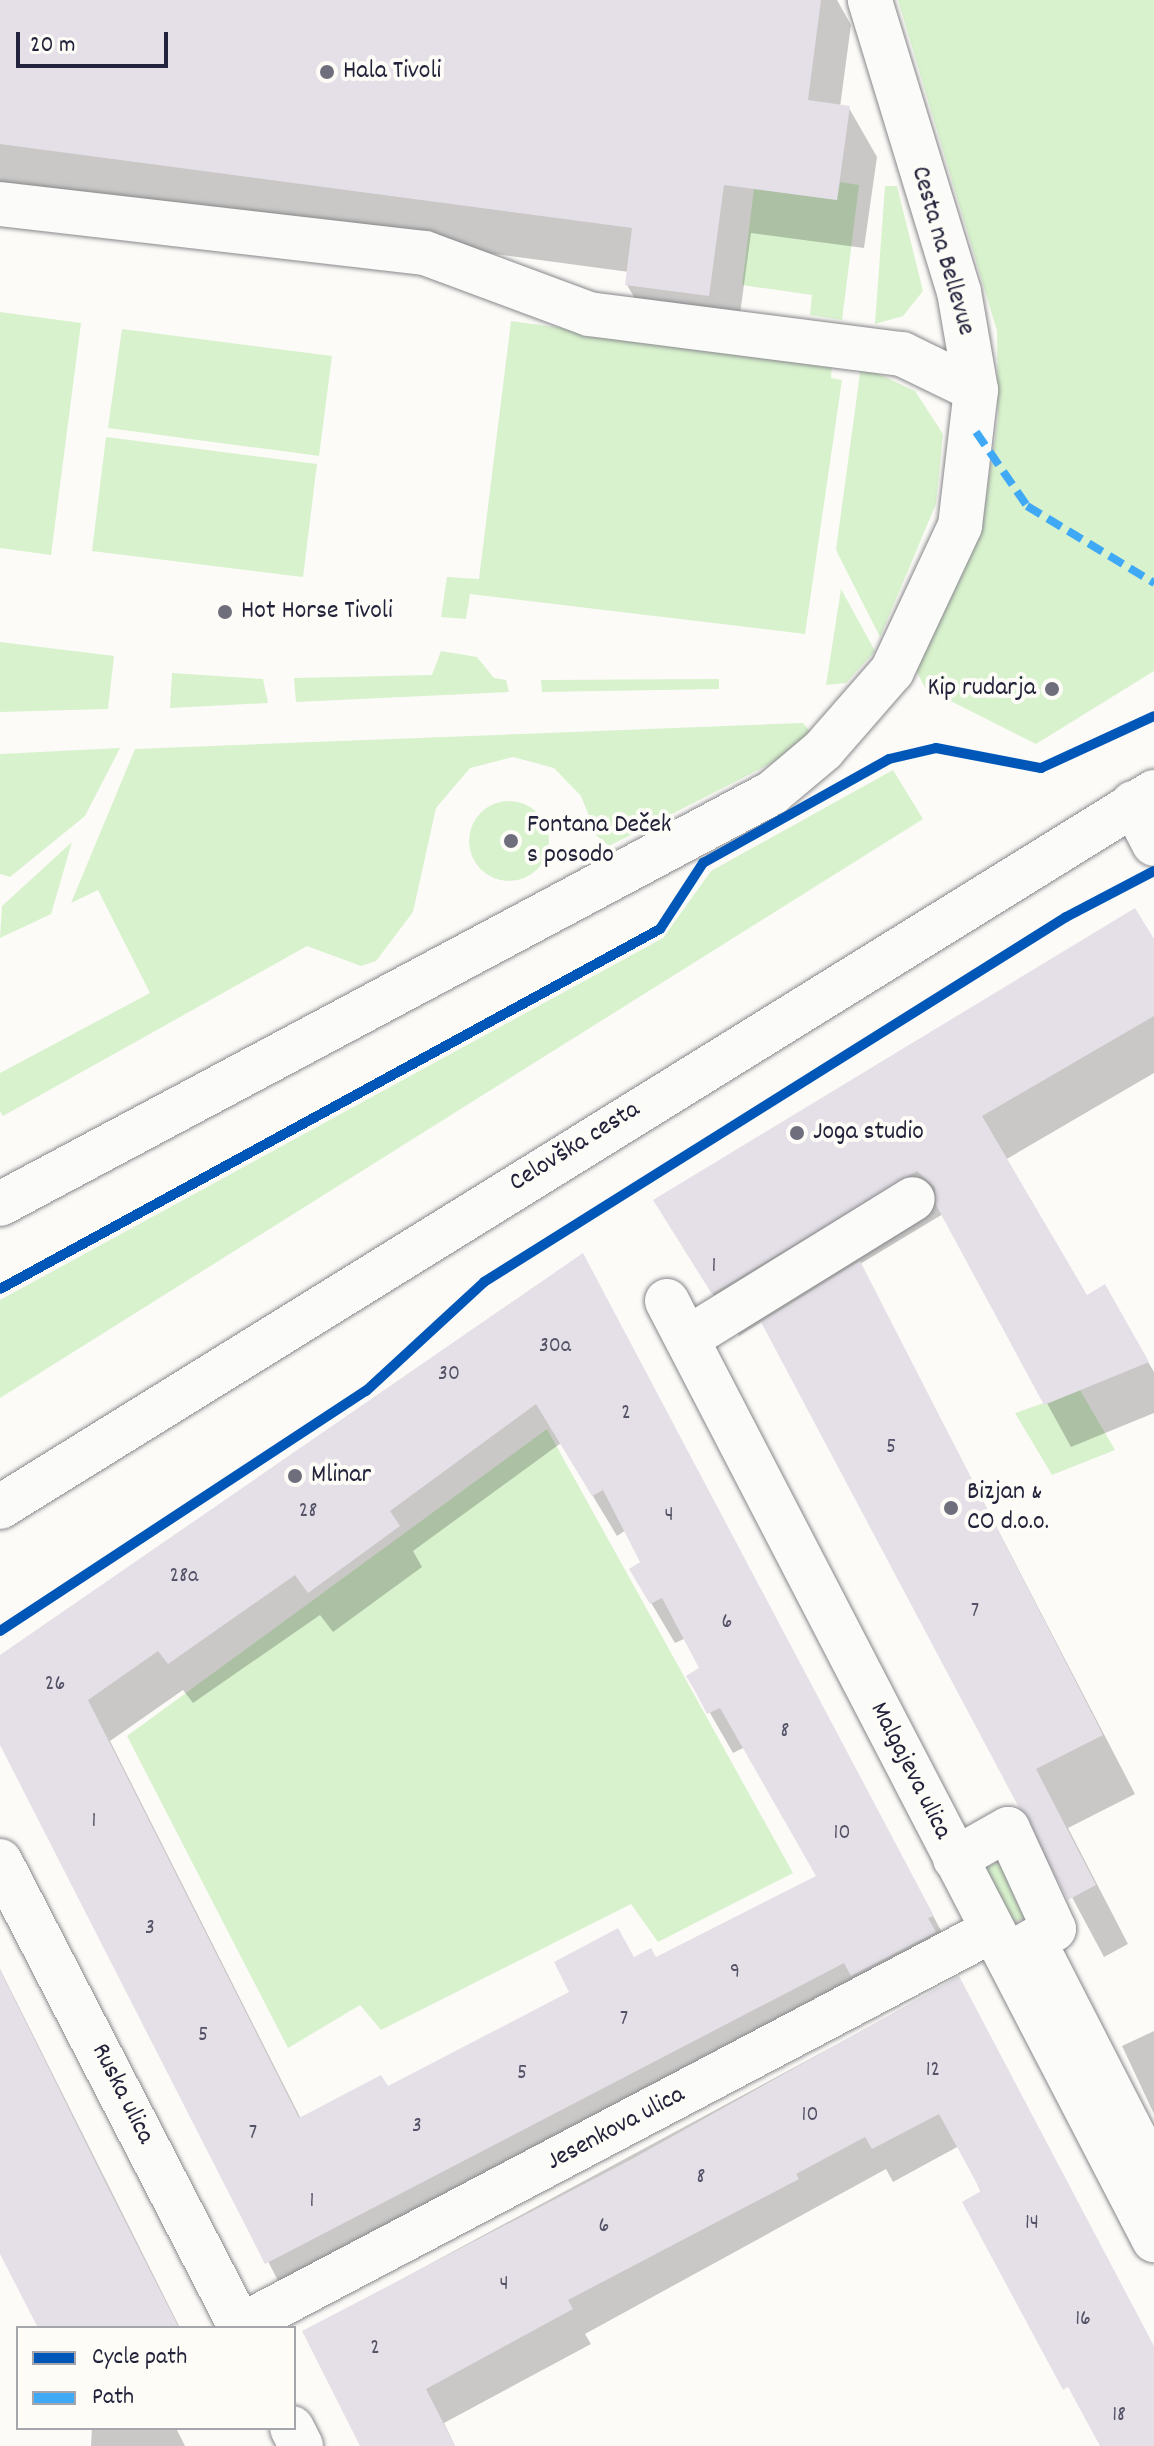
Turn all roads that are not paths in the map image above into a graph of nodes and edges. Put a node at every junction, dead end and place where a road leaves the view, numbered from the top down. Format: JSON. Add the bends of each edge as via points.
{"nodes":[{"id":1,"x":870,"y":0,"type":"edge"},
{"id":2,"x":0,"y":204,"type":"edge"},
{"id":3,"x":976,"y":390,"type":"junction"},
{"id":4,"x":1144,"y":797,"type":"edge"},
{"id":5,"x":1154,"y":844,"type":"edge"},
{"id":6,"x":913,"y":1199,"type":"dead end"},
{"id":7,"x":0,"y":1204,"type":"edge"},
{"id":8,"x":0,"y":1507,"type":"edge"},
{"id":9,"x":955,"y":1859,"type":"junction"},
{"id":10,"x":0,"y":1861,"type":"edge"},
{"id":11,"x":1010,"y":1943,"type":"junction"},
{"id":12,"x":1154,"y":2175,"type":"edge"},
{"id":13,"x":1154,"y":2240,"type":"edge"},
{"id":14,"x":239,"y":2326,"type":"edge"},
{"id":15,"x":242,"y":2326,"type":"edge"}],
"edges":[{"from":1,"to":3,"type":"street","name":"Cesta na Bellevue","via":[[959,292]]},
{"from":2,"to":3,"type":"street","via":[[425,253],[589,314],[902,354]]},
{"from":3,"to":7,"type":"street","name":"Cesta na Bellevue","via":[[960,526],[922,618],[854,716],[772,793]]},
{"from":4,"to":5,"type":"street"},
{"from":4,"to":8,"type":"street","name":"Celovška cesta"},
{"from":6,"to":9,"type":"street","name":"Malgajeva ulica","via":[[677,1320]]},
{"from":9,"to":11,"type":"street","name":"Malgajeva ulica"},
{"from":9,"to":11,"type":"street","via":[[1008,1829],[1054,1929]]},
{"from":10,"to":14,"type":"street","name":"Ruska ulica"},
{"from":11,"to":12,"type":"street"},
{"from":11,"to":13,"type":"street","name":"Malgajeva ulica"},
{"from":11,"to":15,"type":"street","name":"Jesenkova ulica"}]}
